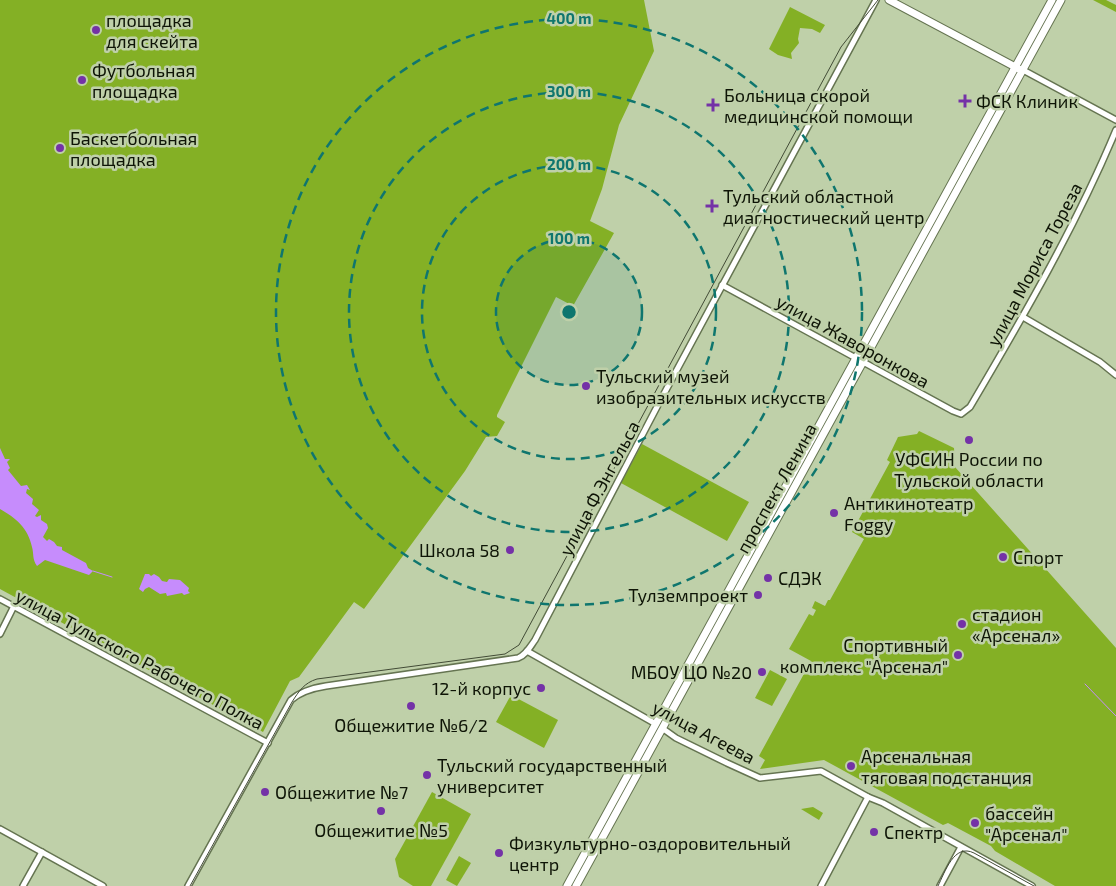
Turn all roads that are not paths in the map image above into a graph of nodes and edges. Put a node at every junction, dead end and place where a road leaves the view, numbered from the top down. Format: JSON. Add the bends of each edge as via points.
{"nodes":[{"id":1,"x":876,"y":0,"type":"edge"},
{"id":2,"x":889,"y":0,"type":"edge"},
{"id":3,"x":1052,"y":0,"type":"edge"},
{"id":4,"x":1061,"y":0,"type":"edge"},
{"id":5,"x":1019,"y":69,"type":"junction"},
{"id":6,"x":1116,"y":120,"type":"edge"},
{"id":7,"x":1116,"y":130,"type":"edge"},
{"id":8,"x":722,"y":285,"type":"junction"},
{"id":9,"x":1023,"y":317,"type":"junction"},
{"id":10,"x":859,"y":361,"type":"junction"},
{"id":11,"x":1116,"y":375,"type":"edge"},
{"id":12,"x":970,"y":407,"type":"joint"},
{"id":13,"x":0,"y":599,"type":"edge"},
{"id":14,"x":14,"y":606,"type":"junction"},
{"id":15,"x":0,"y":634,"type":"edge"},
{"id":16,"x":528,"y":651,"type":"junction"},
{"id":17,"x":659,"y":726,"type":"junction"},
{"id":18,"x":268,"y":743,"type":"junction"},
{"id":19,"x":868,"y":797,"type":"junction"},
{"id":20,"x":0,"y":829,"type":"edge"},
{"id":21,"x":961,"y":846,"type":"junction"},
{"id":22,"x":42,"y":852,"type":"junction"},
{"id":23,"x":941,"y":885,"type":"edge"},
{"id":24,"x":23,"y":886,"type":"edge"},
{"id":25,"x":102,"y":886,"type":"edge"},
{"id":26,"x":188,"y":886,"type":"edge"},
{"id":27,"x":567,"y":886,"type":"edge"},
{"id":28,"x":576,"y":886,"type":"edge"},
{"id":29,"x":821,"y":886,"type":"edge"},
{"id":30,"x":1032,"y":886,"type":"edge"}],
"edges":[{"from":1,"to":8,"type":"street","name":"улица Ф.Энгельса"},
{"from":2,"to":5,"type":"main road"},
{"from":3,"to":5,"type":"main road","name":"проспект Ленина"},
{"from":4,"to":5,"type":"main road","name":"проспект Ленина"},
{"from":5,"to":6,"type":"street"},
{"from":5,"to":10,"type":"main road","name":"проспект Ленина"},
{"from":7,"to":9,"type":"street","name":"улица Мориса Тореза","via":[[1096,179]]},
{"from":8,"to":10,"type":"street","name":"улица Жаворонкова"},
{"from":8,"to":16,"type":"street","name":"улица Ф.Энгельса"},
{"from":9,"to":11,"type":"street","via":[[1100,362]]},
{"from":9,"to":12,"type":"street","name":"улица Мориса Тореза"},
{"from":10,"to":12,"type":"street","name":"улица Жаворонкова","via":[[957,413],[961,414]]},
{"from":10,"to":17,"type":"main road","name":"проспект Ленина"},
{"from":13,"to":14,"type":"street","name":"улица Тульского Рабочего Полка"},
{"from":14,"to":15,"type":"street"},
{"from":14,"to":18,"type":"street","name":"улица Тульского Рабочего Полка"},
{"from":16,"to":17,"type":"street","name":"улица Агеева"},
{"from":16,"to":18,"type":"street","via":[[518,658],[311,688],[291,700]]},
{"from":17,"to":19,"type":"street","name":"улица Агеева","via":[[760,778],[821,771]]},
{"from":17,"to":27,"type":"main road","name":"проспект Ленина"},
{"from":17,"to":28,"type":"main road","name":"проспект Ленина"},
{"from":18,"to":26,"type":"street"},
{"from":19,"to":21,"type":"street","name":"улица Агеева"},
{"from":19,"to":29,"type":"street"},
{"from":20,"to":22,"type":"street"},
{"from":21,"to":23,"type":"street"},
{"from":21,"to":30,"type":"street","name":"улица Агеева"},
{"from":22,"to":24,"type":"street"},
{"from":22,"to":25,"type":"street"}]}
